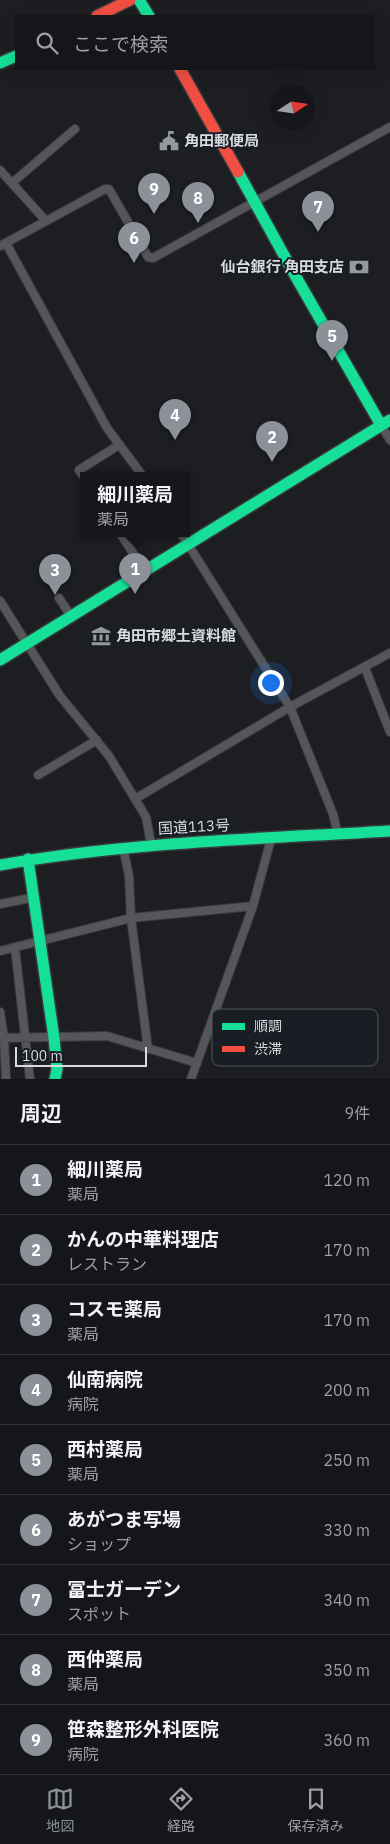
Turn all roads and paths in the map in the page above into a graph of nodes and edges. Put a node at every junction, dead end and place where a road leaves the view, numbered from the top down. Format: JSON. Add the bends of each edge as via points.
{"nodes":[{"id":1,"x":130,"y":0,"type":"edge"},
{"id":2,"x":139,"y":0,"type":"edge"},
{"id":3,"x":99,"y":15,"type":"edge"},
{"id":4,"x":148,"y":15,"type":"edge"},
{"id":5,"x":15,"y":56,"type":"edge"},
{"id":6,"x":0,"y":63,"type":"edge"},
{"id":7,"x":181,"y":70,"type":"edge"},
{"id":8,"x":390,"y":127,"type":"edge"},
{"id":9,"x":75,"y":129,"type":"dead end"},
{"id":10,"x":0,"y":170,"type":"edge"},
{"id":11,"x":12,"y":183,"type":"junction"},
{"id":12,"x":254,"y":201,"type":"junction"},
{"id":13,"x":46,"y":221,"type":"junction"},
{"id":14,"x":3,"y":245,"type":"edge"},
{"id":15,"x":385,"y":422,"type":"edge"},
{"id":16,"x":390,"y":440,"type":"edge"},
{"id":17,"x":118,"y":445,"type":"junction"},
{"id":18,"x":80,"y":472,"type":"edge"},
{"id":19,"x":140,"y":472,"type":"edge"},
{"id":20,"x":123,"y":537,"type":"edge"},
{"id":21,"x":184,"y":537,"type":"edge"},
{"id":22,"x":188,"y":544,"type":"junction"},
{"id":23,"x":144,"y":570,"type":"junction"},
{"id":24,"x":59,"y":598,"type":"dead end"},
{"id":25,"x":0,"y":600,"type":"edge"},
{"id":26,"x":71,"y":616,"type":"junction"},
{"id":27,"x":27,"y":643,"type":"junction"},
{"id":28,"x":390,"y":653,"type":"edge"},
{"id":29,"x":0,"y":660,"type":"edge"},
{"id":30,"x":365,"y":668,"type":"junction"},
{"id":31,"x":290,"y":707,"type":"junction"},
{"id":32,"x":390,"y":732,"type":"edge"},
{"id":33,"x":97,"y":740,"type":"junction"},
{"id":34,"x":38,"y":775,"type":"dead end"},
{"id":35,"x":135,"y":799,"type":"junction"},
{"id":36,"x":390,"y":832,"type":"edge"},
{"id":37,"x":338,"y":835,"type":"junction"},
{"id":38,"x":271,"y":839,"type":"junction"},
{"id":39,"x":151,"y":844,"type":"junction"},
{"id":40,"x":123,"y":847,"type":"junction"},
{"id":41,"x":28,"y":859,"type":"junction"},
{"id":42,"x":0,"y":865,"type":"edge"},
{"id":43,"x":34,"y":897,"type":"junction"},
{"id":44,"x":0,"y":904,"type":"edge"},
{"id":45,"x":253,"y":906,"type":"junction"},
{"id":46,"x":131,"y":918,"type":"junction"},
{"id":47,"x":39,"y":941,"type":"junction"},
{"id":48,"x":15,"y":948,"type":"junction"},
{"id":49,"x":0,"y":951,"type":"edge"},
{"id":50,"x":216,"y":1009,"type":"edge"},
{"id":51,"x":0,"y":1012,"type":"edge"},
{"id":52,"x":212,"y":1021,"type":"edge"},
{"id":53,"x":2,"y":1038,"type":"edge"},
{"id":54,"x":26,"y":1038,"type":"junction"},
{"id":55,"x":54,"y":1038,"type":"junction"},
{"id":56,"x":148,"y":1049,"type":"junction"},
{"id":57,"x":197,"y":1063,"type":"junction"},
{"id":58,"x":6,"y":1079,"type":"edge"},
{"id":59,"x":30,"y":1079,"type":"edge"},
{"id":60,"x":55,"y":1079,"type":"edge"},
{"id":61,"x":191,"y":1079,"type":"edge"}],
"edges":[{"from":1,"to":3,"type":"main road"},
{"from":2,"to":4,"type":"main road"},
{"from":5,"to":6,"type":"main road"},
{"from":7,"to":12,"type":"main road"},
{"from":8,"to":12,"type":"street"},
{"from":9,"to":11,"type":"street"},
{"from":10,"to":11,"type":"street"},
{"from":11,"to":13,"type":"street"},
{"from":12,"to":13,"type":"street","via":[[153,258],[148,257],[109,189]]},
{"from":12,"to":15,"type":"main road","via":[[296,277]]},
{"from":13,"to":14,"type":"street"},
{"from":14,"to":17,"type":"street"},
{"from":15,"to":16,"type":"street"},
{"from":15,"to":22,"type":"main road"},
{"from":17,"to":18,"type":"street"},
{"from":17,"to":19,"type":"street"},
{"from":20,"to":23,"type":"street"},
{"from":21,"to":22,"type":"street"},
{"from":22,"to":23,"type":"main road"},
{"from":22,"to":31,"type":"street"},
{"from":23,"to":26,"type":"main road"},
{"from":24,"to":26,"type":"street"},
{"from":25,"to":27,"type":"street"},
{"from":26,"to":27,"type":"main road"},
{"from":27,"to":29,"type":"main road"},
{"from":27,"to":33,"type":"street","via":[[60,696]]},
{"from":28,"to":30,"type":"street"},
{"from":30,"to":31,"type":"street"},
{"from":30,"to":32,"type":"street"},
{"from":31,"to":35,"type":"street"},
{"from":31,"to":37,"type":"street","via":[[333,814]]},
{"from":33,"to":34,"type":"street"},
{"from":33,"to":35,"type":"street"},
{"from":35,"to":39,"type":"street","via":[[146,818]]},
{"from":36,"to":37,"type":"main road","name":"国道113号"},
{"from":37,"to":38,"type":"main road","name":"国道113号"},
{"from":38,"to":39,"type":"main road","name":"国道113号"},
{"from":38,"to":45,"type":"street"},
{"from":39,"to":40,"type":"main road","name":"国道113号"},
{"from":40,"to":41,"type":"main road","name":"国道113号"},
{"from":40,"to":46,"type":"street","via":[[129,876]]},
{"from":41,"to":42,"type":"main road","name":"国道113号"},
{"from":41,"to":43,"type":"main road"},
{"from":43,"to":44,"type":"street"},
{"from":43,"to":47,"type":"main road"},
{"from":45,"to":46,"type":"street"},
{"from":45,"to":50,"type":"street"},
{"from":46,"to":47,"type":"street"},
{"from":46,"to":56,"type":"street"},
{"from":47,"to":48,"type":"street"},
{"from":47,"to":55,"type":"main road"},
{"from":48,"to":49,"type":"street"},
{"from":48,"to":54,"type":"street"},
{"from":51,"to":53,"type":"street"},
{"from":52,"to":57,"type":"street"},
{"from":53,"to":54,"type":"street"},
{"from":53,"to":58,"type":"street"},
{"from":54,"to":55,"type":"street"},
{"from":54,"to":59,"type":"street"},
{"from":55,"to":56,"type":"street","via":[[106,1036]]},
{"from":55,"to":60,"type":"main road"},
{"from":56,"to":57,"type":"street"},
{"from":57,"to":61,"type":"street"}]}
